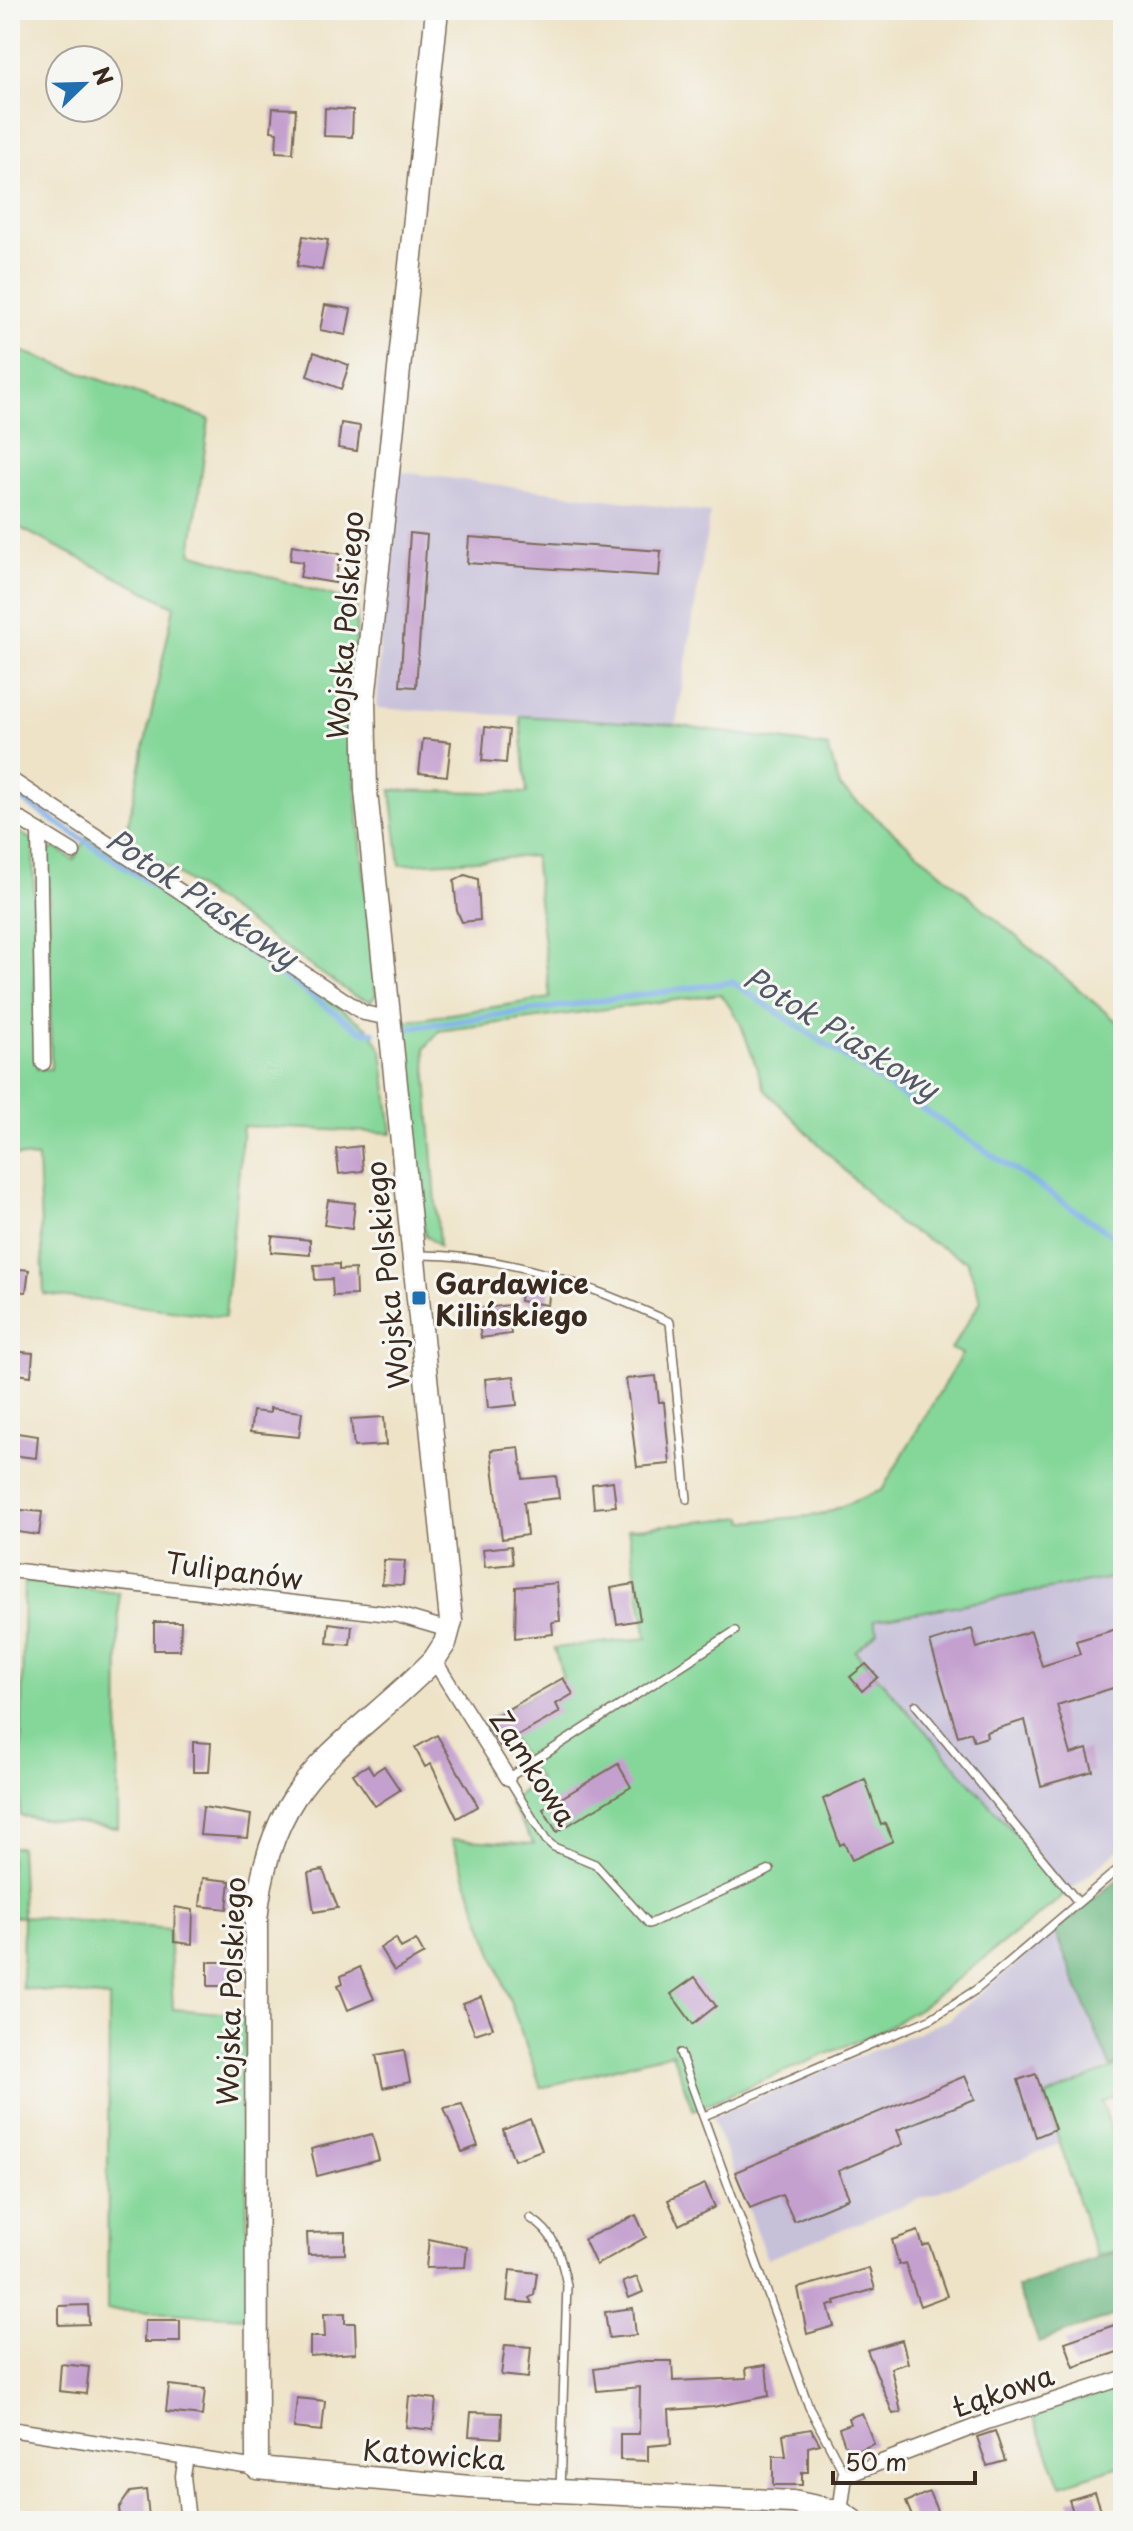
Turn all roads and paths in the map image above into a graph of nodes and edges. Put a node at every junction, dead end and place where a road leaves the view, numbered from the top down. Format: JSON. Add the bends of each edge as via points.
{"nodes":[{"id":1,"x":437,"y":10,"type":"edge"},
{"id":2,"x":10,"y":779,"type":"edge"},
{"id":3,"x":10,"y":813,"type":"edge"},
{"id":4,"x":39,"y":831,"type":"junction"},
{"id":5,"x":73,"y":852,"type":"dead end"},
{"id":6,"x":389,"y":1018,"type":"junction"},
{"id":7,"x":43,"y":1063,"type":"dead end"},
{"id":8,"x":415,"y":1255,"type":"junction"},
{"id":9,"x":687,"y":1499,"type":"dead end"},
{"id":10,"x":10,"y":1570,"type":"edge"},
{"id":11,"x":449,"y":1630,"type":"junction"},
{"id":12,"x":735,"y":1631,"type":"dead end"},
{"id":13,"x":434,"y":1660,"type":"junction"},
{"id":14,"x":916,"y":1705,"type":"dead end"},
{"id":15,"x":508,"y":1778,"type":"junction"},
{"id":16,"x":1123,"y":1865,"type":"edge"},
{"id":17,"x":770,"y":1870,"type":"dead end"},
{"id":18,"x":1078,"y":1902,"type":"junction"},
{"id":19,"x":680,"y":2053,"type":"dead end"},
{"id":20,"x":704,"y":2116,"type":"junction"},
{"id":21,"x":530,"y":2218,"type":"dead end"},
{"id":22,"x":1123,"y":2378,"type":"edge"},
{"id":23,"x":10,"y":2429,"type":"edge"},
{"id":24,"x":186,"y":2457,"type":"junction"},
{"id":25,"x":257,"y":2468,"type":"junction"},
{"id":26,"x":845,"y":2476,"type":"junction"},
{"id":27,"x":560,"y":2492,"type":"junction"},
{"id":28,"x":846,"y":2517,"type":"edge"},
{"id":29,"x":188,"y":2521,"type":"edge"}],
"edges":[{"from":1,"to":6,"type":"street","name":"Wojska Polskiego","via":[[364,700],[366,791]]},
{"from":2,"to":6,"type":"street","via":[[364,1013]]},
{"from":3,"to":4,"type":"street"},
{"from":4,"to":5,"type":"street"},
{"from":4,"to":7,"type":"street"},
{"from":6,"to":8,"type":"street","name":"Wojska Polskiego"},
{"from":8,"to":9,"type":"lane","via":[[450,1255],[539,1270],[670,1322]]},
{"from":8,"to":11,"type":"street","name":"Wojska Polskiego","via":[[448,1570]]},
{"from":10,"to":11,"type":"street","name":"Tulipanów","via":[[398,1615]]},
{"from":11,"to":13,"type":"street","name":"Wojska Polskiego"},
{"from":12,"to":15,"type":"lane"},
{"from":13,"to":15,"type":"street","name":"Zamkowa"},
{"from":13,"to":25,"type":"street","name":"Wojska Polskiego","via":[[317,1766],[281,1821],[263,1869],[256,1921]]},
{"from":14,"to":18,"type":"lane"},
{"from":15,"to":17,"type":"lane","name":"Zamkowa","via":[[546,1840],[595,1864],[649,1924]]},
{"from":16,"to":18,"type":"lane"},
{"from":18,"to":20,"type":"lane","via":[[977,1989],[932,2018]]},
{"from":19,"to":20,"type":"lane"},
{"from":20,"to":26,"type":"lane","via":[[809,2407]]},
{"from":21,"to":27,"type":"lane","via":[[552,2238],[567,2285]]},
{"from":22,"to":26,"type":"street","name":"Łąkowa"},
{"from":23,"to":24,"type":"street","name":"Katowicka"},
{"from":24,"to":25,"type":"street","name":"Katowicka"},
{"from":24,"to":29,"type":"street"},
{"from":25,"to":27,"type":"street","name":"Katowicka"},
{"from":26,"to":28,"type":"street"},
{"from":27,"to":28,"type":"street","name":"Katowicka","via":[[793,2502]]}]}
